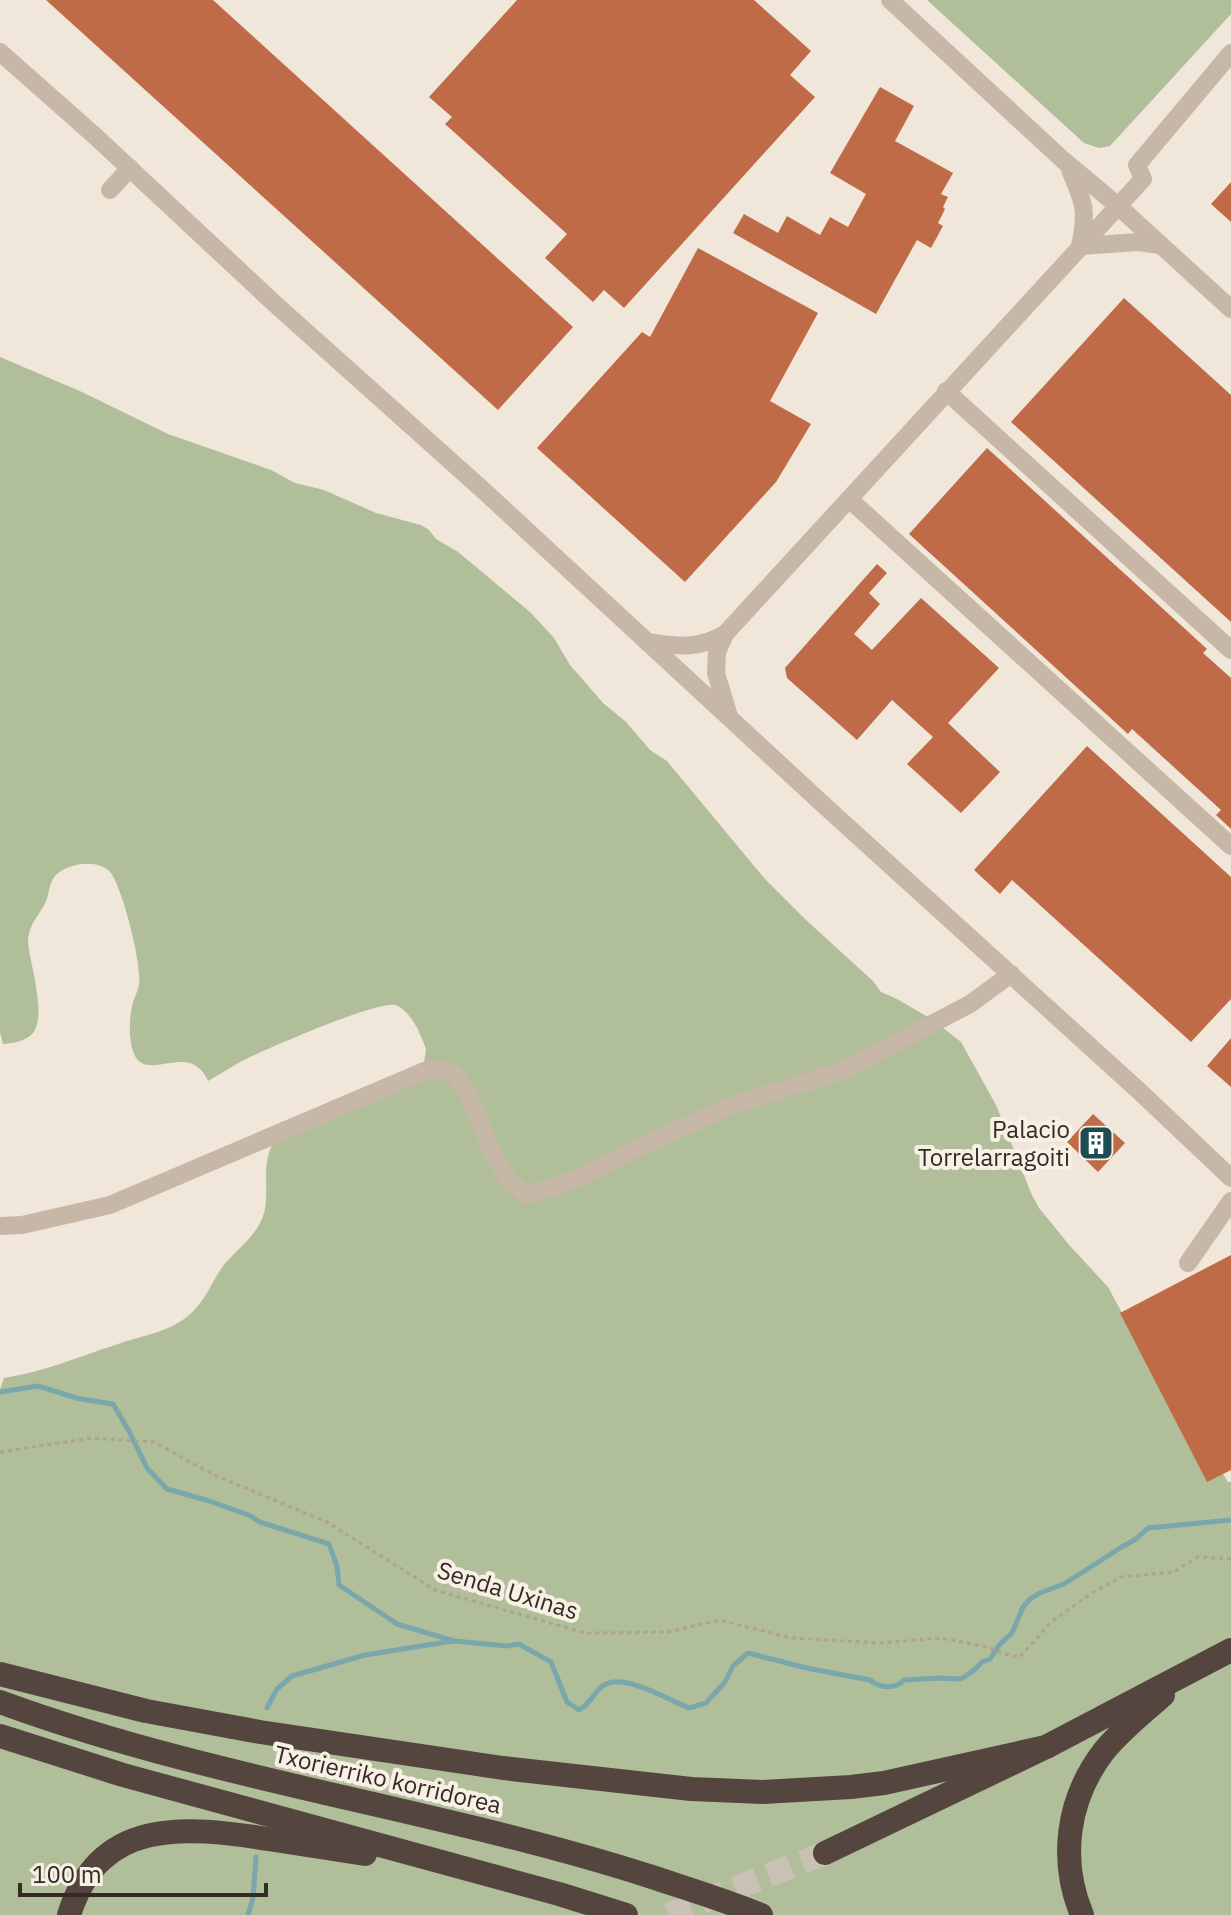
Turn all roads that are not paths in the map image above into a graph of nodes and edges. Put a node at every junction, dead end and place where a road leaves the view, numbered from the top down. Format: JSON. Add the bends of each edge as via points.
{"nodes":[{"id":1,"x":890,"y":0,"type":"edge"},
{"id":2,"x":0,"y":52,"type":"edge"},
{"id":3,"x":1231,"y":53,"type":"edge"},
{"id":4,"x":1068,"y":164,"type":"junction"},
{"id":5,"x":130,"y":168,"type":"junction"},
{"id":6,"x":110,"y":190,"type":"dead end"},
{"id":7,"x":1118,"y":206,"type":"junction"},
{"id":8,"x":1161,"y":245,"type":"junction"},
{"id":9,"x":1080,"y":246,"type":"junction"},
{"id":10,"x":1231,"y":309,"type":"edge"},
{"id":11,"x":946,"y":391,"type":"junction"},
{"id":12,"x":849,"y":499,"type":"junction"},
{"id":13,"x":647,"y":642,"type":"junction"},
{"id":14,"x":710,"y":648,"type":"junction"},
{"id":15,"x":1231,"y":650,"type":"edge"},
{"id":16,"x":686,"y":678,"type":"junction"},
{"id":17,"x":729,"y":717,"type":"junction"},
{"id":18,"x":1231,"y":846,"type":"edge"},
{"id":19,"x":1011,"y":974,"type":"junction"},
{"id":20,"x":1231,"y":1178,"type":"edge"},
{"id":21,"x":1231,"y":1201,"type":"edge"},
{"id":22,"x":0,"y":1226,"type":"edge"},
{"id":23,"x":1188,"y":1263,"type":"dead end"},
{"id":24,"x":1231,"y":1650,"type":"edge"},
{"id":25,"x":0,"y":1674,"type":"edge"},
{"id":26,"x":1185,"y":1675,"type":"junction"},
{"id":27,"x":0,"y":1702,"type":"edge"},
{"id":28,"x":0,"y":1736,"type":"edge"},
{"id":29,"x":1046,"y":1747,"type":"junction"},
{"id":30,"x":825,"y":1853,"type":"tunnel mouth"},
{"id":31,"x":486,"y":1874,"type":"junction"},
{"id":32,"x":69,"y":1915,"type":"edge"},
{"id":33,"x":626,"y":1915,"type":"edge"},
{"id":34,"x":761,"y":1915,"type":"edge"},
{"id":35,"x":1082,"y":1915,"type":"edge"}],
"edges":[{"from":1,"to":4,"type":"street"},
{"from":2,"to":5,"type":"street"},
{"from":3,"to":7,"type":"street","via":[[1137,165],[1143,179]]},
{"from":4,"to":7,"type":"street"},
{"from":4,"to":9,"type":"street","via":[[1085,205]]},
{"from":5,"to":6,"type":"street"},
{"from":5,"to":13,"type":"street"},
{"from":7,"to":8,"type":"street"},
{"from":7,"to":9,"type":"street"},
{"from":8,"to":9,"type":"street"},
{"from":8,"to":10,"type":"street"},
{"from":9,"to":11,"type":"street"},
{"from":11,"to":12,"type":"street"},
{"from":11,"to":15,"type":"street"},
{"from":12,"to":14,"type":"street"},
{"from":12,"to":18,"type":"street"},
{"from":13,"to":14,"type":"street"},
{"from":13,"to":16,"type":"street"},
{"from":14,"to":16,"type":"street","via":[[689,664]]},
{"from":14,"to":17,"type":"street"},
{"from":16,"to":17,"type":"street"},
{"from":17,"to":19,"type":"street"},
{"from":19,"to":20,"type":"street"},
{"from":19,"to":22,"type":"street","via":[[970,1004],[844,1070],[726,1108],[585,1175],[526,1195],[509,1181],[468,1093],[453,1073],[429,1069],[110,1205]]},
{"from":21,"to":23,"type":"street"},
{"from":24,"to":26,"type":"highway"},
{"from":25,"to":29,"type":"highway","via":[[146,1711],[260,1732],[691,1789],[778,1792],[851,1787]]},
{"from":26,"to":29,"type":"highway"},
{"from":26,"to":35,"type":"highway","via":[[1105,1751],[1074,1808],[1068,1857]]},
{"from":27,"to":34,"type":"highway","name":"Txorierriko korridorea","via":[[164,1753],[607,1863]]},
{"from":28,"to":31,"type":"highway"},
{"from":29,"to":30,"type":"highway"},
{"from":31,"to":32,"type":"highway","via":[[230,1833],[166,1831],[124,1845],[95,1867]]},
{"from":31,"to":33,"type":"highway"}]}
